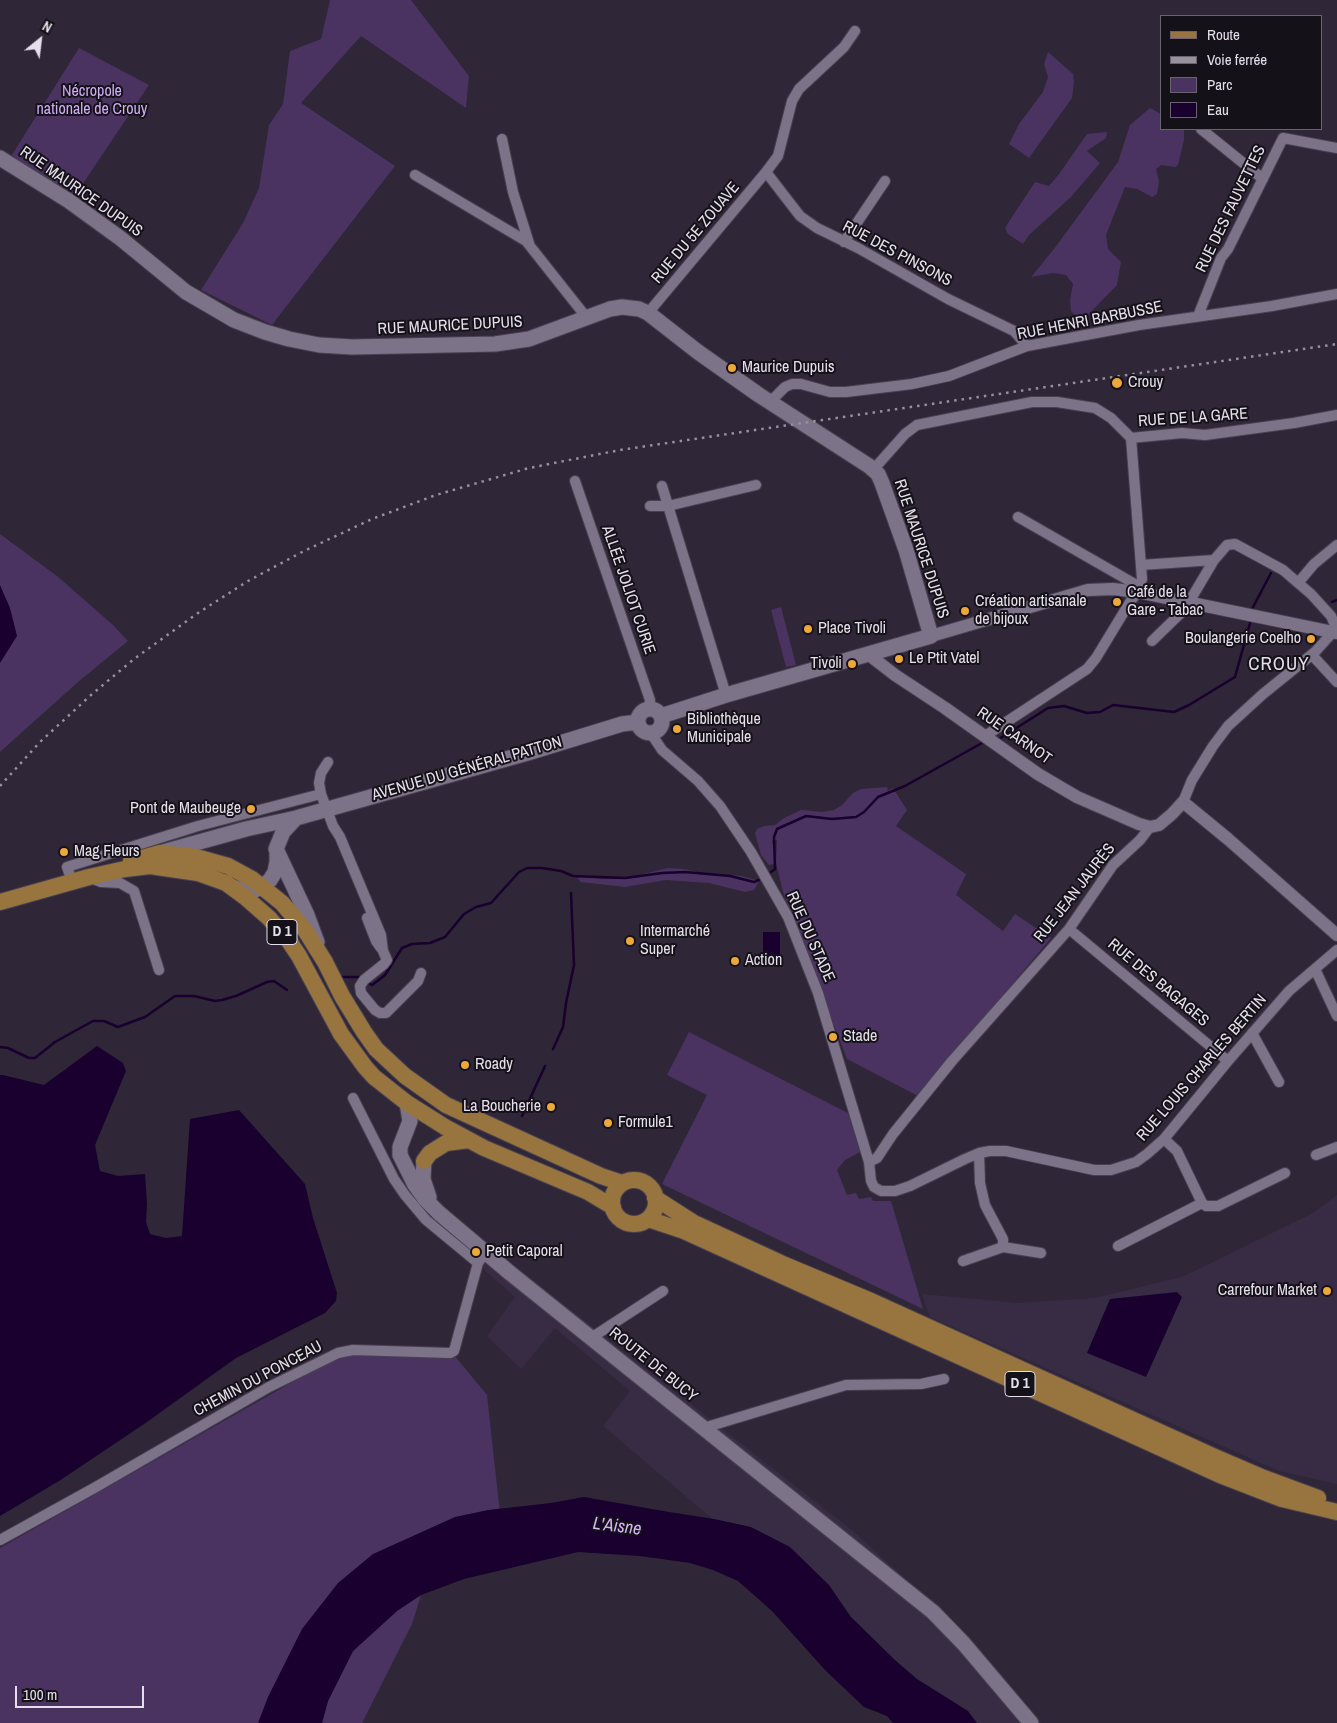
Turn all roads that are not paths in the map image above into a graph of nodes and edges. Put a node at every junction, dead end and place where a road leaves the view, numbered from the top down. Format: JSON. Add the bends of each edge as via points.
{"nodes":[{"id":1,"x":855,"y":31,"type":"dead end"},
{"id":2,"x":1202,"y":130,"type":"edge"},
{"id":3,"x":502,"y":139,"type":"dead end"},
{"id":4,"x":1337,"y":148,"type":"edge"},
{"id":5,"x":0,"y":158,"type":"edge"},
{"id":6,"x":766,"y":172,"type":"junction"},
{"id":7,"x":414,"y":175,"type":"dead end"},
{"id":8,"x":1263,"y":179,"type":"junction"},
{"id":9,"x":885,"y":181,"type":"dead end"},
{"id":10,"x":844,"y":242,"type":"junction"},
{"id":11,"x":530,"y":244,"type":"junction"},
{"id":12,"x":1337,"y":294,"type":"edge"},
{"id":13,"x":648,"y":313,"type":"junction"},
{"id":14,"x":1198,"y":316,"type":"junction"},
{"id":15,"x":587,"y":318,"type":"junction"},
{"id":16,"x":1027,"y":346,"type":"junction"},
{"id":17,"x":770,"y":402,"type":"junction"},
{"id":18,"x":1337,"y":415,"type":"edge"},
{"id":19,"x":1131,"y":438,"type":"junction"},
{"id":20,"x":874,"y":470,"type":"junction"},
{"id":21,"x":575,"y":481,"type":"dead end"},
{"id":22,"x":756,"y":485,"type":"dead end"},
{"id":23,"x":662,"y":486,"type":"dead end"},
{"id":24,"x":650,"y":506,"type":"dead end"},
{"id":25,"x":668,"y":506,"type":"junction"},
{"id":26,"x":1018,"y":516,"type":"dead end"},
{"id":27,"x":1337,"y":545,"type":"edge"},
{"id":28,"x":1214,"y":560,"type":"junction"},
{"id":29,"x":1141,"y":565,"type":"junction"},
{"id":30,"x":1298,"y":583,"type":"junction"},
{"id":31,"x":1139,"y":590,"type":"junction"},
{"id":32,"x":1190,"y":603,"type":"junction"},
{"id":33,"x":1335,"y":633,"type":"edge"},
{"id":34,"x":931,"y":636,"type":"junction"},
{"id":35,"x":1152,"y":641,"type":"dead end"},
{"id":36,"x":871,"y":653,"type":"junction"},
{"id":37,"x":1312,"y":655,"type":"junction"},
{"id":38,"x":1337,"y":682,"type":"edge"},
{"id":39,"x":726,"y":695,"type":"junction"},
{"id":40,"x":655,"y":713,"type":"junction"},
{"id":41,"x":638,"y":722,"type":"junction"},
{"id":42,"x":653,"y":732,"type":"junction"},
{"id":43,"x":985,"y":736,"type":"junction"},
{"id":44,"x":328,"y":762,"type":"dead end"},
{"id":45,"x":321,"y":794,"type":"junction"},
{"id":46,"x":1183,"y":802,"type":"junction"},
{"id":47,"x":327,"y":809,"type":"junction"},
{"id":48,"x":296,"y":818,"type":"junction"},
{"id":49,"x":1150,"y":827,"type":"junction"},
{"id":50,"x":246,"y":829,"type":"junction"},
{"id":51,"x":229,"y":834,"type":"junction"},
{"id":52,"x":276,"y":852,"type":"junction"},
{"id":53,"x":160,"y":853,"type":"junction"},
{"id":54,"x":215,"y":862,"type":"junction"},
{"id":55,"x":89,"y":877,"type":"junction"},
{"id":56,"x":72,"y":881,"type":"junction"},
{"id":57,"x":229,"y":885,"type":"junction"},
{"id":58,"x":263,"y":886,"type":"junction"},
{"id":59,"x":0,"y":902,"type":"edge"},
{"id":60,"x":1069,"y":929,"type":"junction"},
{"id":61,"x":1337,"y":935,"type":"edge"},
{"id":62,"x":1337,"y":950,"type":"edge"},
{"id":63,"x":325,"y":962,"type":"junction"},
{"id":64,"x":1316,"y":968,"type":"junction"},
{"id":65,"x":158,"y":970,"type":"dead end"},
{"id":66,"x":421,"y":973,"type":"dead end"},
{"id":67,"x":1337,"y":1016,"type":"edge"},
{"id":68,"x":1252,"y":1033,"type":"junction"},
{"id":69,"x":1228,"y":1061,"type":"junction"},
{"id":70,"x":1279,"y":1082,"type":"dead end"},
{"id":71,"x":353,"y":1098,"type":"dead end"},
{"id":72,"x":407,"y":1103,"type":"junction"},
{"id":73,"x":1164,"y":1139,"type":"junction"},
{"id":74,"x":469,"y":1140,"type":"junction"},
{"id":75,"x":1337,"y":1147,"type":"edge"},
{"id":76,"x":979,"y":1154,"type":"junction"},
{"id":77,"x":1316,"y":1155,"type":"dead end"},
{"id":78,"x":424,"y":1161,"type":"joint"},
{"id":79,"x":869,"y":1162,"type":"junction"},
{"id":80,"x":1285,"y":1173,"type":"dead end"},
{"id":81,"x":622,"y":1183,"type":"junction"},
{"id":82,"x":874,"y":1187,"type":"joint"},
{"id":83,"x":655,"y":1198,"type":"junction"},
{"id":84,"x":1202,"y":1203,"type":"junction"},
{"id":85,"x":613,"y":1207,"type":"junction"},
{"id":86,"x":439,"y":1213,"type":"junction"},
{"id":87,"x":648,"y":1218,"type":"junction"},
{"id":88,"x":1118,"y":1246,"type":"dead end"},
{"id":89,"x":1003,"y":1247,"type":"junction"},
{"id":90,"x":1042,"y":1253,"type":"dead end"},
{"id":91,"x":482,"y":1258,"type":"junction"},
{"id":92,"x":963,"y":1261,"type":"dead end"},
{"id":93,"x":663,"y":1291,"type":"dead end"},
{"id":94,"x":591,"y":1338,"type":"junction"},
{"id":95,"x":944,"y":1379,"type":"dead end"},
{"id":96,"x":707,"y":1430,"type":"junction"},
{"id":97,"x":1337,"y":1504,"type":"edge"},
{"id":98,"x":1337,"y":1512,"type":"edge"},
{"id":99,"x":0,"y":1540,"type":"edge"},
{"id":100,"x":1031,"y":1723,"type":"edge"}],
"edges":[{"from":1,"to":6,"type":"street","name":"RUE DU 5E ZOUAVE","via":[[844,47],[799,89],[792,100],[778,156]]},
{"from":2,"to":8,"type":"street"},
{"from":3,"to":11,"type":"street","via":[[513,192]]},
{"from":4,"to":8,"type":"street","name":"RUE DES FAUVETTES","via":[[1283,138]]},
{"from":5,"to":15,"type":"main road","name":"RUE MAURICE DUPUIS","via":[[69,201],[208,306],[234,320],[289,339],[319,345],[365,347],[509,343],[540,336]]},
{"from":6,"to":10,"type":"street","name":"RUE DES PINSONS","via":[[800,216]]},
{"from":6,"to":13,"type":"street","name":"RUE DU 5E ZOUAVE"},
{"from":7,"to":11,"type":"street"},
{"from":8,"to":14,"type":"street","name":"RUE DES FAUVETTES","via":[[1221,258]]},
{"from":9,"to":10,"type":"street"},
{"from":10,"to":16,"type":"street","name":"RUE DES PINSONS","via":[[1014,331]]},
{"from":11,"to":15,"type":"street"},
{"from":12,"to":14,"type":"street","name":"RUE HENRI BARBUSSE"},
{"from":13,"to":15,"type":"main road","name":"RUE MAURICE DUPUIS","via":[[634,308],[616,308]]},
{"from":13,"to":17,"type":"main road","name":"RUE MAURICE DUPUIS"},
{"from":14,"to":16,"type":"street","name":"RUE HENRI BARBUSSE"},
{"from":16,"to":17,"type":"street","name":"RUE HENRI BARBUSSE","via":[[949,376],[898,386],[830,392],[792,384]]},
{"from":17,"to":20,"type":"main road","name":"RUE MAURICE DUPUIS"},
{"from":18,"to":19,"type":"street","name":"RUE DE LA GARE","via":[[1205,435]]},
{"from":19,"to":20,"type":"street","name":"RUE DE LA GARE","via":[[1111,418],[1095,408],[1032,402],[917,425]]},
{"from":19,"to":29,"type":"street"},
{"from":20,"to":34,"type":"main road","name":"RUE MAURICE DUPUIS","via":[[882,483],[906,550]]},
{"from":21,"to":40,"type":"street","name":"ALLÉE JOLIOT CURIE"},
{"from":22,"to":25,"type":"street"},
{"from":23,"to":25,"type":"street"},
{"from":24,"to":25,"type":"street"},
{"from":25,"to":39,"type":"street"},
{"from":26,"to":31,"type":"street"},
{"from":27,"to":30,"type":"street"},
{"from":28,"to":29,"type":"street"},
{"from":28,"to":30,"type":"street","via":[[1227,545],[1235,544],[1283,570]]},
{"from":28,"to":32,"type":"street"},
{"from":29,"to":31,"type":"street"},
{"from":30,"to":33,"type":"street","via":[[1331,616]]},
{"from":31,"to":32,"type":"street"},
{"from":31,"to":34,"type":"street","via":[[1088,590]]},
{"from":31,"to":43,"type":"street","via":[[1087,669]]},
{"from":32,"to":33,"type":"street"},
{"from":32,"to":35,"type":"street"},
{"from":33,"to":37,"type":"street","name":"RUE JEAN JAURÈS"},
{"from":34,"to":36,"type":"main road"},
{"from":36,"to":39,"type":"main road"},
{"from":36,"to":43,"type":"street","name":"RUE CARNOT","via":[[884,667]]},
{"from":37,"to":38,"type":"street"},
{"from":37,"to":46,"type":"street","name":"RUE JEAN JAURÈS","via":[[1228,726],[1192,780]]},
{"from":39,"to":40,"type":"main road"},
{"from":40,"to":41,"type":"main road","via":[[643,712]]},
{"from":40,"to":42,"type":"main road","via":[[662,720],[660,728]]},
{"from":41,"to":42,"type":"main road","via":[[645,732]]},
{"from":41,"to":47,"type":"main road","name":"AVENUE DU GÉNÉRAL PATTON"},
{"from":42,"to":79,"type":"street","name":"RUE DU STADE","via":[[662,750],[698,781],[720,806],[752,852],[788,917],[818,993]]},
{"from":43,"to":49,"type":"street","name":"RUE CARNOT","via":[[1077,797]]},
{"from":44,"to":45,"type":"street","via":[[321,773]]},
{"from":45,"to":47,"type":"street"},
{"from":45,"to":56,"type":"street","via":[[198,826],[67,867]]},
{"from":46,"to":49,"type":"street","name":"RUE JEAN JAURÈS","via":[[1159,825]]},
{"from":46,"to":61,"type":"street"},
{"from":47,"to":48,"type":"main road","name":"AVENUE DU GÉNÉRAL PATTON"},
{"from":47,"to":66,"type":"street","via":[[337,847],[376,942],[387,960],[364,980],[360,986],[361,993],[375,1010],[386,1013],[418,981]]},
{"from":48,"to":50,"type":"main road","name":"AVENUE DU GÉNÉRAL PATTON"},
{"from":48,"to":52,"type":"main road","via":[[283,832]]},
{"from":49,"to":60,"type":"street","name":"RUE JEAN JAURÈS","via":[[1113,865]]},
{"from":50,"to":51,"type":"main road"},
{"from":50,"to":52,"type":"main road","via":[[266,836]]},
{"from":51,"to":53,"type":"main road"},
{"from":51,"to":54,"type":"main road","via":[[218,847]]},
{"from":52,"to":58,"type":"main road","via":[[275,872]]},
{"from":52,"to":63,"type":"main road","via":[[307,915]]},
{"from":53,"to":54,"type":"main road","number":"D 1"},
{"from":53,"to":55,"type":"main road","number":"D 1","via":[[128,861]]},
{"from":54,"to":57,"type":"main road","via":[[219,875]]},
{"from":54,"to":58,"type":"main road","number":"D 1","via":[[239,871]]},
{"from":55,"to":56,"type":"main road","number":"D 1"},
{"from":55,"to":57,"type":"main road","number":"D 1","via":[[150,866],[198,873]]},
{"from":55,"to":65,"type":"street","via":[[101,882],[120,883],[134,890]]},
{"from":56,"to":59,"type":"main road","number":"D 1"},
{"from":57,"to":58,"type":"main road","via":[[245,891]]},
{"from":57,"to":72,"type":"main road","number":"D 1","via":[[269,918],[289,941],[341,1034],[365,1067]]},
{"from":58,"to":63,"type":"main road","number":"D 1","via":[[305,930]]},
{"from":60,"to":69,"type":"street","name":"RUE DES BAGAGES"},
{"from":60,"to":79,"type":"street","name":"RUE JEAN JAURÈS","via":[[952,1061],[877,1158]]},
{"from":62,"to":64,"type":"street","name":"RUE LOUIS CHARLES BERTIN"},
{"from":63,"to":81,"type":"main road","number":"D 1","via":[[354,1017],[375,1048],[425,1091],[446,1105],[544,1151]]},
{"from":64,"to":67,"type":"street"},
{"from":64,"to":68,"type":"street","name":"RUE LOUIS CHARLES BERTIN","via":[[1289,991]]},
{"from":68,"to":69,"type":"street","name":"RUE LOUIS CHARLES BERTIN"},
{"from":68,"to":70,"type":"street"},
{"from":69,"to":73,"type":"street","name":"RUE LOUIS CHARLES BERTIN"},
{"from":71,"to":91,"type":"street","name":"ROUTE DE BUCY","via":[[405,1195],[426,1220]]},
{"from":72,"to":74,"type":"main road","number":"D 1"},
{"from":72,"to":86,"type":"main road","name":"ROUTE DE BUCY","via":[[410,1121],[400,1156],[415,1185]]},
{"from":73,"to":76,"type":"street","name":"RUE LOUIS CHARLES BERTIN","via":[[1136,1162],[1111,1170],[1094,1170],[1006,1151]]},
{"from":73,"to":84,"type":"street","via":[[1176,1151]]},
{"from":74,"to":78,"type":"main road","via":[[446,1143]]},
{"from":74,"to":85,"type":"main road","number":"D 1","via":[[588,1192]]},
{"from":75,"to":77,"type":"street"},
{"from":76,"to":82,"type":"street","name":"RUE LOUIS CHARLES BERTIN","via":[[910,1186],[886,1192]]},
{"from":76,"to":89,"type":"street","via":[[985,1205],[1003,1239]]},
{"from":78,"to":86,"type":"main road","name":"ROUTE DE BUCY","via":[[425,1189]]},
{"from":79,"to":82,"type":"street","name":"RUE DU STADE"},
{"from":80,"to":84,"type":"street","via":[[1218,1206]]},
{"from":81,"to":83,"type":"main road","via":[[642,1182],[653,1191]]},
{"from":81,"to":85,"type":"main road","via":[[614,1193]]},
{"from":83,"to":87,"type":"main road","via":[[653,1213]]},
{"from":83,"to":97,"type":"main road","number":"D 1","via":[[694,1223],[1215,1458]]},
{"from":84,"to":88,"type":"street"},
{"from":85,"to":87,"type":"main road","via":[[620,1219],[627,1222],[642,1222]]},
{"from":86,"to":91,"type":"main road","name":"ROUTE DE BUCY"},
{"from":87,"to":98,"type":"main road","number":"D 1","via":[[684,1231],[1220,1475],[1282,1499]]},
{"from":89,"to":90,"type":"street"},
{"from":89,"to":92,"type":"street"},
{"from":91,"to":94,"type":"main road","name":"ROUTE DE BUCY"},
{"from":91,"to":99,"type":"street","name":"CHEMIN DU PONCEAU","via":[[454,1351],[450,1354],[353,1350],[338,1353],[269,1387]]},
{"from":93,"to":94,"type":"street"},
{"from":94,"to":96,"type":"main road","name":"ROUTE DE BUCY"},
{"from":95,"to":96,"type":"street","via":[[921,1384],[846,1385],[710,1426]]},
{"from":96,"to":100,"type":"main road","name":"ROUTE DE BUCY","via":[[946,1623]]}]}
